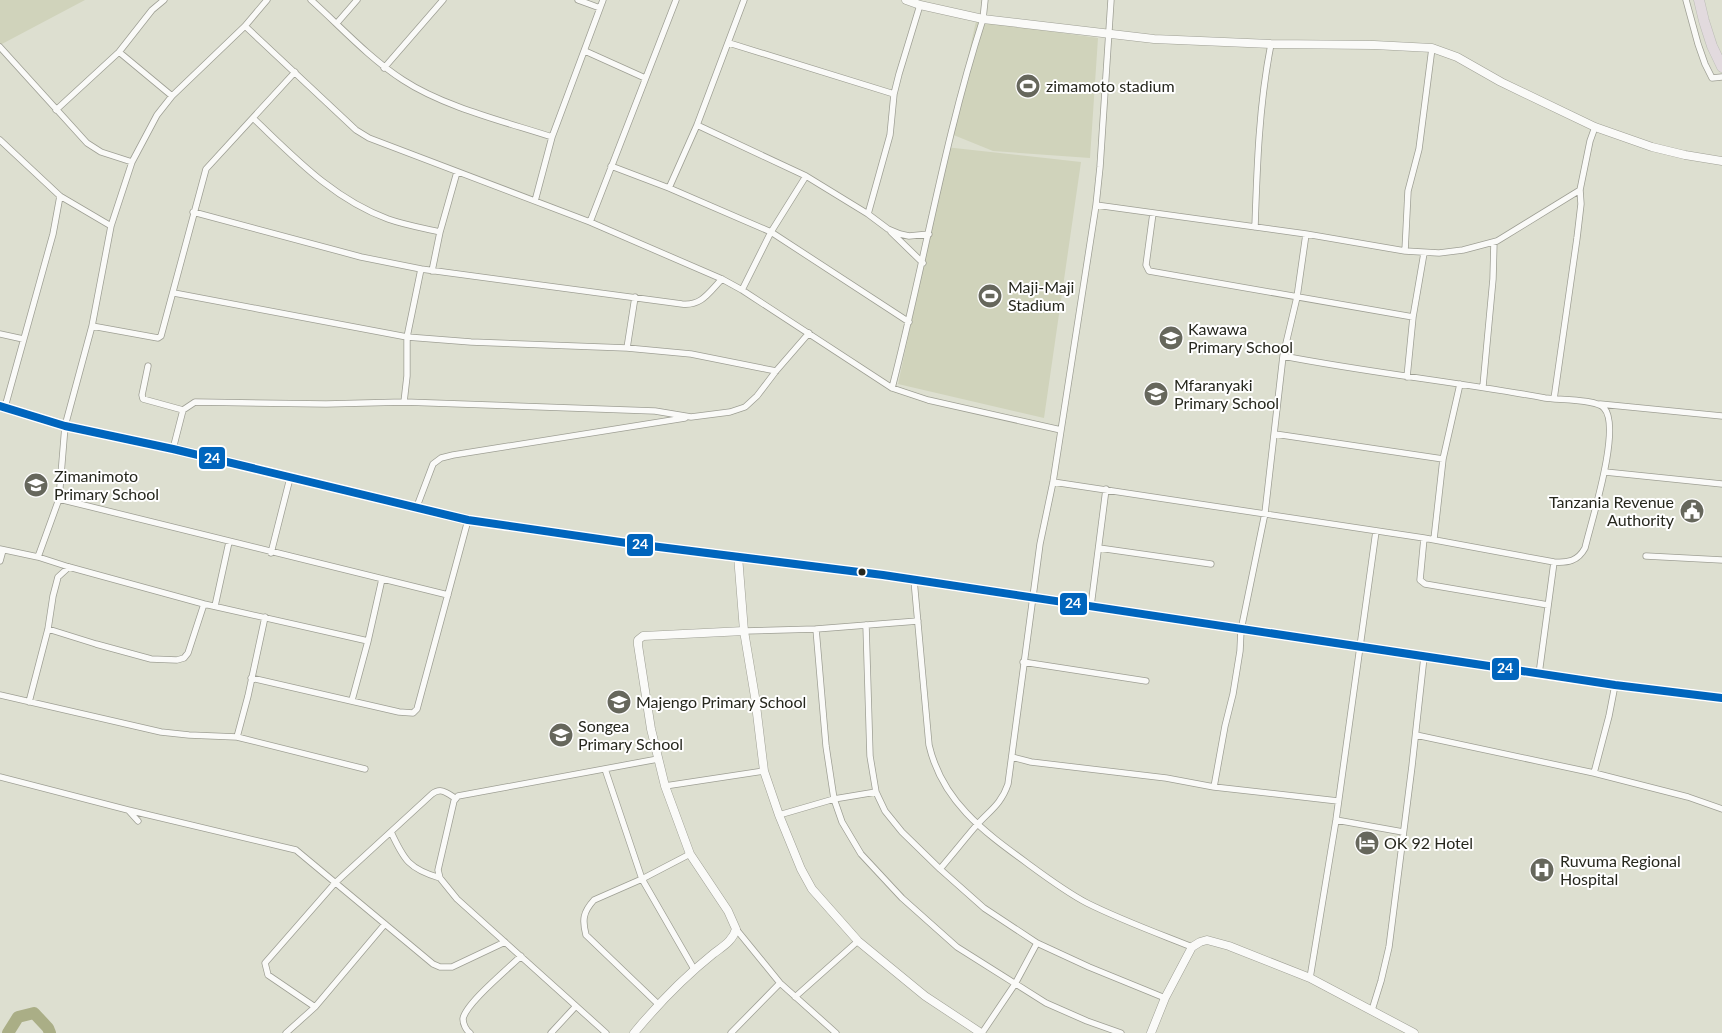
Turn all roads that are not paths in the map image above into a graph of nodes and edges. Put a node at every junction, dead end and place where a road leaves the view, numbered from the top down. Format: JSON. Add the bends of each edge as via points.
{"nodes":[{"id":1,"x":164,"y":0,"type":"edge"},
{"id":2,"x":267,"y":0,"type":"edge"},
{"id":3,"x":311,"y":0,"type":"edge"},
{"id":4,"x":357,"y":0,"type":"edge"},
{"id":5,"x":443,"y":0,"type":"edge"},
{"id":6,"x":578,"y":0,"type":"edge"},
{"id":7,"x":603,"y":0,"type":"edge"},
{"id":8,"x":676,"y":0,"type":"edge"},
{"id":9,"x":744,"y":0,"type":"edge"},
{"id":10,"x":906,"y":0,"type":"edge"},
{"id":11,"x":985,"y":0,"type":"edge"},
{"id":12,"x":1111,"y":0,"type":"edge"},
{"id":13,"x":1686,"y":0,"type":"edge"},
{"id":14,"x":1699,"y":0,"type":"edge"},
{"id":15,"x":920,"y":5,"type":"junction"},
{"id":16,"x":600,"y":8,"type":"junction"},
{"id":17,"x":983,"y":19,"type":"junction"},
{"id":18,"x":337,"y":23,"type":"junction"},
{"id":19,"x":245,"y":26,"type":"junction"},
{"id":20,"x":1110,"y":33,"type":"junction"},
{"id":21,"x":729,"y":43,"type":"junction"},
{"id":22,"x":1271,"y":44,"type":"junction"},
{"id":23,"x":0,"y":47,"type":"edge"},
{"id":24,"x":1432,"y":48,"type":"junction"},
{"id":25,"x":585,"y":50,"type":"junction"},
{"id":26,"x":119,"y":52,"type":"junction"},
{"id":27,"x":1722,"y":67,"type":"edge"},
{"id":28,"x":384,"y":68,"type":"junction"},
{"id":29,"x":295,"y":72,"type":"junction"},
{"id":30,"x":1722,"y":77,"type":"edge"},
{"id":31,"x":645,"y":78,"type":"junction"},
{"id":32,"x":894,"y":94,"type":"junction"},
{"id":33,"x":172,"y":96,"type":"junction"},
{"id":34,"x":56,"y":110,"type":"junction"},
{"id":35,"x":253,"y":118,"type":"junction"},
{"id":36,"x":697,"y":125,"type":"junction"},
{"id":37,"x":1595,"y":127,"type":"junction"},
{"id":38,"x":552,"y":138,"type":"junction"},
{"id":39,"x":1,"y":143,"type":"edge"},
{"id":40,"x":1722,"y":161,"type":"edge"},
{"id":41,"x":132,"y":162,"type":"junction"},
{"id":42,"x":611,"y":166,"type":"junction"},
{"id":43,"x":456,"y":172,"type":"junction"},
{"id":44,"x":806,"y":176,"type":"junction"},
{"id":45,"x":669,"y":188,"type":"junction"},
{"id":46,"x":1580,"y":190,"type":"junction"},
{"id":47,"x":60,"y":196,"type":"junction"},
{"id":48,"x":535,"y":201,"type":"junction"},
{"id":49,"x":1096,"y":205,"type":"junction"},
{"id":50,"x":193,"y":212,"type":"junction"},
{"id":51,"x":1153,"y":213,"type":"junction"},
{"id":52,"x":868,"y":214,"type":"junction"},
{"id":53,"x":590,"y":222,"type":"junction"},
{"id":54,"x":111,"y":226,"type":"junction"},
{"id":55,"x":1254,"y":227,"type":"junction"},
{"id":56,"x":888,"y":229,"type":"junction"},
{"id":57,"x":440,"y":232,"type":"junction"},
{"id":58,"x":771,"y":232,"type":"junction"},
{"id":59,"x":929,"y":234,"type":"junction"},
{"id":60,"x":1306,"y":234,"type":"junction"},
{"id":61,"x":1494,"y":242,"type":"junction"},
{"id":62,"x":1405,"y":251,"type":"junction"},
{"id":63,"x":1424,"y":253,"type":"junction"},
{"id":64,"x":922,"y":263,"type":"junction"},
{"id":65,"x":420,"y":269,"type":"junction"},
{"id":66,"x":432,"y":271,"type":"junction"},
{"id":67,"x":722,"y":279,"type":"junction"},
{"id":68,"x":742,"y":290,"type":"junction"},
{"id":69,"x":174,"y":293,"type":"junction"},
{"id":70,"x":635,"y":297,"type":"junction"},
{"id":71,"x":1297,"y":297,"type":"junction"},
{"id":72,"x":1413,"y":316,"type":"junction"},
{"id":73,"x":909,"y":322,"type":"junction"},
{"id":74,"x":92,"y":326,"type":"junction"},
{"id":75,"x":809,"y":333,"type":"junction"},
{"id":76,"x":0,"y":334,"type":"edge"},
{"id":77,"x":407,"y":337,"type":"junction"},
{"id":78,"x":23,"y":339,"type":"junction"},
{"id":79,"x":627,"y":348,"type":"junction"},
{"id":80,"x":1283,"y":356,"type":"junction"},
{"id":81,"x":148,"y":366,"type":"dead end"},
{"id":82,"x":776,"y":371,"type":"junction"},
{"id":83,"x":1407,"y":376,"type":"junction"},
{"id":84,"x":1460,"y":384,"type":"junction"},
{"id":85,"x":1483,"y":386,"type":"junction"},
{"id":86,"x":892,"y":388,"type":"junction"},
{"id":87,"x":1554,"y":399,"type":"junction"},
{"id":88,"x":404,"y":402,"type":"junction"},
{"id":89,"x":1598,"y":404,"type":"junction"},
{"id":90,"x":2,"y":407,"type":"edge"},
{"id":91,"x":183,"y":410,"type":"junction"},
{"id":92,"x":1722,"y":416,"type":"edge"},
{"id":93,"x":691,"y":417,"type":"junction"},
{"id":94,"x":65,"y":426,"type":"junction"},
{"id":95,"x":1060,"y":430,"type":"junction"},
{"id":96,"x":1275,"y":434,"type":"junction"},
{"id":97,"x":173,"y":449,"type":"junction"},
{"id":98,"x":1444,"y":459,"type":"junction"},
{"id":99,"x":1605,"y":472,"type":"junction"},
{"id":100,"x":290,"y":478,"type":"junction"},
{"id":101,"x":1053,"y":482,"type":"junction"},
{"id":102,"x":1722,"y":484,"type":"edge"},
{"id":103,"x":1106,"y":489,"type":"junction"},
{"id":104,"x":59,"y":499,"type":"junction"},
{"id":105,"x":416,"y":509,"type":"junction"},
{"id":106,"x":1265,"y":513,"type":"junction"},
{"id":107,"x":468,"y":520,"type":"junction"},
{"id":108,"x":1376,"y":531,"type":"junction"},
{"id":109,"x":1424,"y":538,"type":"junction"},
{"id":110,"x":1434,"y":539,"type":"junction"},
{"id":111,"x":229,"y":542,"type":"junction"},
{"id":112,"x":1099,"y":548,"type":"junction"},
{"id":113,"x":2,"y":549,"type":"edge"},
{"id":114,"x":272,"y":553,"type":"junction"},
{"id":115,"x":738,"y":556,"type":"junction"},
{"id":116,"x":1646,"y":556,"type":"dead end"},
{"id":117,"x":38,"y":557,"type":"junction"},
{"id":118,"x":1722,"y":560,"type":"edge"},
{"id":119,"x":0,"y":561,"type":"edge"},
{"id":120,"x":1554,"y":562,"type":"junction"},
{"id":121,"x":1211,"y":564,"type":"dead end"},
{"id":122,"x":69,"y":567,"type":"junction"},
{"id":123,"x":382,"y":580,"type":"junction"},
{"id":124,"x":914,"y":580,"type":"junction"},
{"id":125,"x":448,"y":596,"type":"junction"},
{"id":126,"x":1032,"y":597,"type":"junction"},
{"id":127,"x":204,"y":604,"type":"junction"},
{"id":128,"x":1548,"y":605,"type":"junction"},
{"id":129,"x":215,"y":606,"type":"junction"},
{"id":130,"x":1092,"y":606,"type":"junction"},
{"id":131,"x":264,"y":617,"type":"junction"},
{"id":132,"x":918,"y":621,"type":"junction"},
{"id":133,"x":866,"y":625,"type":"junction"},
{"id":134,"x":48,"y":629,"type":"junction"},
{"id":135,"x":816,"y":629,"type":"junction"},
{"id":136,"x":1241,"y":630,"type":"junction"},
{"id":137,"x":744,"y":631,"type":"junction"},
{"id":138,"x":368,"y":642,"type":"junction"},
{"id":139,"x":1360,"y":647,"type":"junction"},
{"id":140,"x":1424,"y":657,"type":"junction"},
{"id":141,"x":1024,"y":662,"type":"junction"},
{"id":142,"x":1539,"y":674,"type":"junction"},
{"id":143,"x":251,"y":678,"type":"junction"},
{"id":144,"x":1146,"y":681,"type":"dead end"},
{"id":145,"x":1616,"y":685,"type":"junction"},
{"id":146,"x":0,"y":695,"type":"edge"},
{"id":147,"x":1722,"y":698,"type":"edge"},
{"id":148,"x":352,"y":700,"type":"junction"},
{"id":149,"x":29,"y":702,"type":"junction"},
{"id":150,"x":1416,"y":735,"type":"junction"},
{"id":151,"x":237,"y":737,"type":"junction"},
{"id":152,"x":1012,"y":757,"type":"junction"},
{"id":153,"x":658,"y":759,"type":"junction"},
{"id":154,"x":365,"y":769,"type":"dead end"},
{"id":155,"x":605,"y":769,"type":"junction"},
{"id":156,"x":764,"y":771,"type":"junction"},
{"id":157,"x":1594,"y":773,"type":"junction"},
{"id":158,"x":0,"y":777,"type":"edge"},
{"id":159,"x":665,"y":786,"type":"junction"},
{"id":160,"x":1214,"y":787,"type":"junction"},
{"id":161,"x":876,"y":792,"type":"junction"},
{"id":162,"x":455,"y":798,"type":"junction"},
{"id":163,"x":834,"y":799,"type":"junction"},
{"id":164,"x":1338,"y":801,"type":"junction"},
{"id":165,"x":1722,"y":809,"type":"edge"},
{"id":166,"x":128,"y":810,"type":"junction"},
{"id":167,"x":779,"y":815,"type":"junction"},
{"id":168,"x":1336,"y":820,"type":"junction"},
{"id":169,"x":138,"y":821,"type":"dead end"},
{"id":170,"x":977,"y":825,"type":"junction"},
{"id":171,"x":391,"y":832,"type":"junction"},
{"id":172,"x":1402,"y":832,"type":"junction"},
{"id":173,"x":690,"y":854,"type":"junction"},
{"id":174,"x":940,"y":869,"type":"junction"},
{"id":175,"x":440,"y":878,"type":"junction"},
{"id":176,"x":642,"y":879,"type":"junction"},
{"id":177,"x":335,"y":883,"type":"junction"},
{"id":178,"x":385,"y":924,"type":"junction"},
{"id":179,"x":736,"y":930,"type":"junction"},
{"id":180,"x":858,"y":941,"type":"junction"},
{"id":181,"x":505,"y":942,"type":"junction"},
{"id":182,"x":1037,"y":944,"type":"junction"},
{"id":183,"x":1192,"y":947,"type":"junction"},
{"id":184,"x":521,"y":956,"type":"junction"},
{"id":185,"x":694,"y":969,"type":"junction"},
{"id":186,"x":1310,"y":978,"type":"junction"},
{"id":187,"x":780,"y":983,"type":"junction"},
{"id":188,"x":1015,"y":984,"type":"junction"},
{"id":189,"x":796,"y":997,"type":"junction"},
{"id":190,"x":1165,"y":998,"type":"junction"},
{"id":191,"x":658,"y":1004,"type":"junction"},
{"id":192,"x":576,"y":1006,"type":"junction"},
{"id":193,"x":315,"y":1007,"type":"junction"},
{"id":194,"x":1372,"y":1010,"type":"junction"},
{"id":195,"x":736,"y":1027,"type":"junction"},
{"id":196,"x":286,"y":1033,"type":"edge"},
{"id":197,"x":470,"y":1033,"type":"edge"},
{"id":198,"x":551,"y":1033,"type":"edge"},
{"id":199,"x":606,"y":1033,"type":"edge"},
{"id":200,"x":634,"y":1033,"type":"edge"},
{"id":201,"x":731,"y":1033,"type":"edge"},
{"id":202,"x":743,"y":1033,"type":"edge"},
{"id":203,"x":836,"y":1033,"type":"edge"},
{"id":204,"x":981,"y":1033,"type":"edge"},
{"id":205,"x":1121,"y":1033,"type":"edge"},
{"id":206,"x":1151,"y":1033,"type":"edge"},
{"id":207,"x":1414,"y":1033,"type":"edge"}],
"edges":[{"from":1,"to":26,"type":"street","via":[[152,10]]},
{"from":2,"to":19,"type":"street"},
{"from":3,"to":18,"type":"street"},
{"from":4,"to":18,"type":"street"},
{"from":5,"to":28,"type":"street"},
{"from":6,"to":16,"type":"street"},
{"from":7,"to":16,"type":"street"},
{"from":8,"to":31,"type":"street"},
{"from":9,"to":21,"type":"street"},
{"from":10,"to":15,"type":"street"},
{"from":11,"to":17,"type":"street"},
{"from":12,"to":20,"type":"street"},
{"from":13,"to":30,"type":"street","via":[[1704,64],[1712,78]]},
{"from":14,"to":27,"type":"highway","via":[[1712,46]]},
{"from":15,"to":17,"type":"street"},
{"from":15,"to":32,"type":"street"},
{"from":16,"to":25,"type":"street"},
{"from":17,"to":20,"type":"street"},
{"from":17,"to":59,"type":"street","via":[[951,134]]},
{"from":18,"to":28,"type":"street"},
{"from":19,"to":29,"type":"street"},
{"from":19,"to":33,"type":"street"},
{"from":20,"to":22,"type":"street","via":[[1154,39]]},
{"from":20,"to":49,"type":"street"},
{"from":21,"to":32,"type":"street"},
{"from":21,"to":36,"type":"street"},
{"from":22,"to":24,"type":"street"},
{"from":22,"to":55,"type":"street","via":[[1263,87]]},
{"from":23,"to":34,"type":"street"},
{"from":24,"to":37,"type":"street","via":[[1457,57]]},
{"from":24,"to":62,"type":"street","via":[[1419,149],[1408,191]]},
{"from":25,"to":31,"type":"street"},
{"from":25,"to":38,"type":"street"},
{"from":26,"to":33,"type":"street"},
{"from":26,"to":34,"type":"street"},
{"from":28,"to":38,"type":"street","via":[[448,103]]},
{"from":29,"to":35,"type":"street"},
{"from":29,"to":43,"type":"street","via":[[356,130]]},
{"from":31,"to":42,"type":"street"},
{"from":32,"to":52,"type":"street","via":[[890,135]]},
{"from":33,"to":41,"type":"street"},
{"from":34,"to":41,"type":"street","via":[[87,143],[101,152]]},
{"from":35,"to":50,"type":"street","via":[[206,169]]},
{"from":35,"to":57,"type":"street","via":[[307,170],[338,193],[388,219]]},
{"from":36,"to":44,"type":"street"},
{"from":36,"to":45,"type":"street"},
{"from":37,"to":40,"type":"street","via":[[1652,147]]},
{"from":37,"to":46,"type":"street"},
{"from":38,"to":48,"type":"street"},
{"from":39,"to":47,"type":"street"},
{"from":41,"to":54,"type":"street"},
{"from":42,"to":45,"type":"street"},
{"from":42,"to":53,"type":"street"},
{"from":43,"to":48,"type":"street"},
{"from":43,"to":57,"type":"street"},
{"from":44,"to":52,"type":"street"},
{"from":44,"to":58,"type":"street"},
{"from":45,"to":58,"type":"street"},
{"from":46,"to":61,"type":"street"},
{"from":46,"to":87,"type":"street","via":[[1577,238]]},
{"from":47,"to":54,"type":"street"},
{"from":47,"to":78,"type":"street","via":[[53,234]]},
{"from":48,"to":53,"type":"street"},
{"from":49,"to":51,"type":"street"},
{"from":49,"to":95,"type":"street"},
{"from":50,"to":65,"type":"street","via":[[361,257]]},
{"from":50,"to":69,"type":"street"},
{"from":51,"to":55,"type":"street"},
{"from":51,"to":71,"type":"street","via":[[1146,265],[1149,271]]},
{"from":52,"to":56,"type":"street"},
{"from":53,"to":67,"type":"street"},
{"from":54,"to":74,"type":"street"},
{"from":55,"to":60,"type":"street"},
{"from":56,"to":59,"type":"street","via":[[909,236]]},
{"from":56,"to":64,"type":"street"},
{"from":57,"to":66,"type":"street"},
{"from":58,"to":68,"type":"street"},
{"from":58,"to":73,"type":"street"},
{"from":59,"to":64,"type":"street"},
{"from":60,"to":62,"type":"street"},
{"from":60,"to":71,"type":"street"},
{"from":61,"to":63,"type":"street","via":[[1463,250]]},
{"from":61,"to":85,"type":"street"},
{"from":62,"to":63,"type":"street"},
{"from":63,"to":72,"type":"street"},
{"from":64,"to":73,"type":"street"},
{"from":65,"to":66,"type":"street"},
{"from":65,"to":77,"type":"street"},
{"from":66,"to":70,"type":"street"},
{"from":67,"to":68,"type":"street"},
{"from":67,"to":70,"type":"street","via":[[702,300],[692,305]]},
{"from":68,"to":75,"type":"street"},
{"from":69,"to":74,"type":"street","via":[[160,338]]},
{"from":69,"to":77,"type":"street"},
{"from":70,"to":79,"type":"street"},
{"from":71,"to":72,"type":"street"},
{"from":71,"to":80,"type":"street"},
{"from":72,"to":83,"type":"street"},
{"from":73,"to":86,"type":"street"},
{"from":74,"to":94,"type":"street"},
{"from":75,"to":82,"type":"street"},
{"from":75,"to":86,"type":"street"},
{"from":76,"to":78,"type":"street"},
{"from":77,"to":79,"type":"street"},
{"from":77,"to":88,"type":"street"},
{"from":78,"to":90,"type":"street"},
{"from":79,"to":82,"type":"street","via":[[691,354]]},
{"from":80,"to":83,"type":"street"},
{"from":80,"to":96,"type":"street"},
{"from":81,"to":91,"type":"street","via":[[143,399]]},
{"from":82,"to":93,"type":"street","via":[[745,407]]},
{"from":83,"to":84,"type":"street"},
{"from":84,"to":85,"type":"street"},
{"from":84,"to":98,"type":"street"},
{"from":85,"to":87,"type":"street"},
{"from":86,"to":95,"type":"street","via":[[928,400]]},
{"from":87,"to":89,"type":"street"},
{"from":88,"to":91,"type":"street","via":[[200,402],[189,404]]},
{"from":88,"to":93,"type":"street","via":[[655,411]]},
{"from":89,"to":92,"type":"street"},
{"from":89,"to":99,"type":"street","via":[[1605,408],[1611,426]]},
{"from":90,"to":94,"type":"highway"},
{"from":91,"to":97,"type":"street"},
{"from":93,"to":105,"type":"street","via":[[441,458],[433,464]]},
{"from":94,"to":97,"type":"highway"},
{"from":94,"to":104,"type":"street"},
{"from":95,"to":101,"type":"street"},
{"from":96,"to":98,"type":"street"},
{"from":96,"to":106,"type":"street"},
{"from":97,"to":100,"type":"highway"},
{"from":98,"to":110,"type":"street"},
{"from":99,"to":102,"type":"street"},
{"from":99,"to":120,"type":"street","via":[[1585,548],[1567,563]]},
{"from":100,"to":105,"type":"highway"},
{"from":100,"to":114,"type":"street"},
{"from":101,"to":103,"type":"street"},
{"from":101,"to":126,"type":"street"},
{"from":103,"to":106,"type":"street"},
{"from":103,"to":112,"type":"street"},
{"from":104,"to":111,"type":"street"},
{"from":104,"to":117,"type":"street"},
{"from":105,"to":107,"type":"highway"},
{"from":106,"to":108,"type":"street"},
{"from":106,"to":136,"type":"street"},
{"from":107,"to":115,"type":"highway"},
{"from":107,"to":125,"type":"street"},
{"from":108,"to":109,"type":"street"},
{"from":108,"to":139,"type":"street"},
{"from":109,"to":110,"type":"street"},
{"from":109,"to":128,"type":"street","via":[[1420,580],[1425,584]]},
{"from":110,"to":120,"type":"street"},
{"from":111,"to":114,"type":"street"},
{"from":111,"to":129,"type":"street"},
{"from":112,"to":121,"type":"street"},
{"from":112,"to":130,"type":"street"},
{"from":113,"to":117,"type":"street"},
{"from":113,"to":119,"type":"street"},
{"from":114,"to":123,"type":"street"},
{"from":115,"to":124,"type":"highway"},
{"from":115,"to":137,"type":"street"},
{"from":116,"to":118,"type":"street"},
{"from":117,"to":122,"type":"street"},
{"from":120,"to":128,"type":"street"},
{"from":122,"to":127,"type":"street"},
{"from":122,"to":134,"type":"street","via":[[58,577]]},
{"from":123,"to":125,"type":"street"},
{"from":123,"to":138,"type":"street"},
{"from":124,"to":126,"type":"highway"},
{"from":124,"to":132,"type":"street"},
{"from":125,"to":148,"type":"street","via":[[414,713]]},
{"from":126,"to":130,"type":"highway"},
{"from":126,"to":141,"type":"street"},
{"from":127,"to":129,"type":"street"},
{"from":127,"to":134,"type":"street","via":[[188,653],[177,660],[151,658]]},
{"from":128,"to":142,"type":"street"},
{"from":129,"to":131,"type":"street"},
{"from":130,"to":136,"type":"highway"},
{"from":131,"to":138,"type":"street"},
{"from":131,"to":143,"type":"street"},
{"from":132,"to":133,"type":"street"},
{"from":132,"to":170,"type":"street","via":[[933,763],[951,795]]},
{"from":133,"to":135,"type":"street"},
{"from":133,"to":161,"type":"street","via":[[870,748]]},
{"from":134,"to":149,"type":"street"},
{"from":135,"to":137,"type":"street"},
{"from":135,"to":163,"type":"street"},
{"from":136,"to":139,"type":"highway"},
{"from":136,"to":160,"type":"street","via":[[1233,694]]},
{"from":137,"to":153,"type":"street","via":[[643,636],[638,640]]},
{"from":137,"to":156,"type":"street"},
{"from":138,"to":148,"type":"street"},
{"from":139,"to":140,"type":"highway"},
{"from":139,"to":164,"type":"street"},
{"from":140,"to":142,"type":"highway"},
{"from":140,"to":150,"type":"street"},
{"from":141,"to":144,"type":"street"},
{"from":141,"to":152,"type":"street"},
{"from":142,"to":145,"type":"highway"},
{"from":143,"to":148,"type":"street"},
{"from":143,"to":151,"type":"street"},
{"from":145,"to":147,"type":"highway"},
{"from":145,"to":157,"type":"street"},
{"from":146,"to":149,"type":"street"},
{"from":149,"to":151,"type":"street","via":[[161,732]]},
{"from":150,"to":157,"type":"street"},
{"from":150,"to":172,"type":"street"},
{"from":151,"to":154,"type":"street"},
{"from":152,"to":160,"type":"street"},
{"from":152,"to":170,"type":"street","via":[[1004,796]]},
{"from":153,"to":155,"type":"street"},
{"from":153,"to":159,"type":"street"},
{"from":155,"to":162,"type":"street"},
{"from":155,"to":176,"type":"street"},
{"from":156,"to":159,"type":"street"},
{"from":156,"to":167,"type":"street"},
{"from":157,"to":165,"type":"street"},
{"from":158,"to":166,"type":"street"},
{"from":159,"to":173,"type":"street"},
{"from":160,"to":164,"type":"street"},
{"from":161,"to":163,"type":"street"},
{"from":161,"to":174,"type":"street","via":[[885,811],[902,832]]},
{"from":162,"to":171,"type":"street","via":[[444,791],[436,791]]},
{"from":162,"to":175,"type":"street","via":[[438,865]]},
{"from":163,"to":167,"type":"street"},
{"from":163,"to":188,"type":"street","via":[[842,822],[860,854],[877,873],[957,948]]},
{"from":164,"to":168,"type":"street"},
{"from":166,"to":169,"type":"street"},
{"from":166,"to":177,"type":"street","via":[[296,850]]},
{"from":167,"to":180,"type":"street","via":[[812,889]]},
{"from":168,"to":172,"type":"street"},
{"from":168,"to":186,"type":"street"},
{"from":170,"to":174,"type":"street"},
{"from":170,"to":183,"type":"street","via":[[1047,878],[1085,902]]},
{"from":171,"to":175,"type":"street","via":[[403,858],[421,871]]},
{"from":171,"to":177,"type":"street"},
{"from":172,"to":194,"type":"street","via":[[1388,947],[1382,981]]},
{"from":173,"to":176,"type":"street"},
{"from":173,"to":179,"type":"street","via":[[728,911]]},
{"from":174,"to":182,"type":"street","via":[[984,908]]},
{"from":175,"to":181,"type":"street","via":[[457,899]]},
{"from":176,"to":185,"type":"street"},
{"from":176,"to":191,"type":"street","via":[[594,900],[588,906],[583,923],[586,935]]},
{"from":177,"to":178,"type":"street"},
{"from":177,"to":193,"type":"street","via":[[265,963],[268,975]]},
{"from":178,"to":181,"type":"street","via":[[440,967],[452,967]]},
{"from":178,"to":193,"type":"street"},
{"from":179,"to":185,"type":"street","via":[[733,938]]},
{"from":179,"to":187,"type":"street"},
{"from":180,"to":189,"type":"street"},
{"from":180,"to":204,"type":"street","via":[[925,996]]},
{"from":181,"to":184,"type":"street"},
{"from":182,"to":188,"type":"street"},
{"from":182,"to":190,"type":"street"},
{"from":183,"to":186,"type":"street","via":[[1207,940],[1216,941]]},
{"from":183,"to":190,"type":"street"},
{"from":184,"to":192,"type":"street"},
{"from":184,"to":197,"type":"street","via":[[467,1012],[463,1020]]},
{"from":185,"to":191,"type":"street"},
{"from":186,"to":194,"type":"street"},
{"from":187,"to":189,"type":"street"},
{"from":187,"to":195,"type":"street"},
{"from":188,"to":204,"type":"street"},
{"from":188,"to":205,"type":"street","via":[[1046,1003]]},
{"from":189,"to":203,"type":"street"},
{"from":190,"to":206,"type":"street"},
{"from":191,"to":200,"type":"street"},
{"from":192,"to":198,"type":"street"},
{"from":192,"to":199,"type":"street"},
{"from":193,"to":196,"type":"street"},
{"from":194,"to":207,"type":"street"},
{"from":195,"to":201,"type":"street"},
{"from":195,"to":202,"type":"street"}]}
